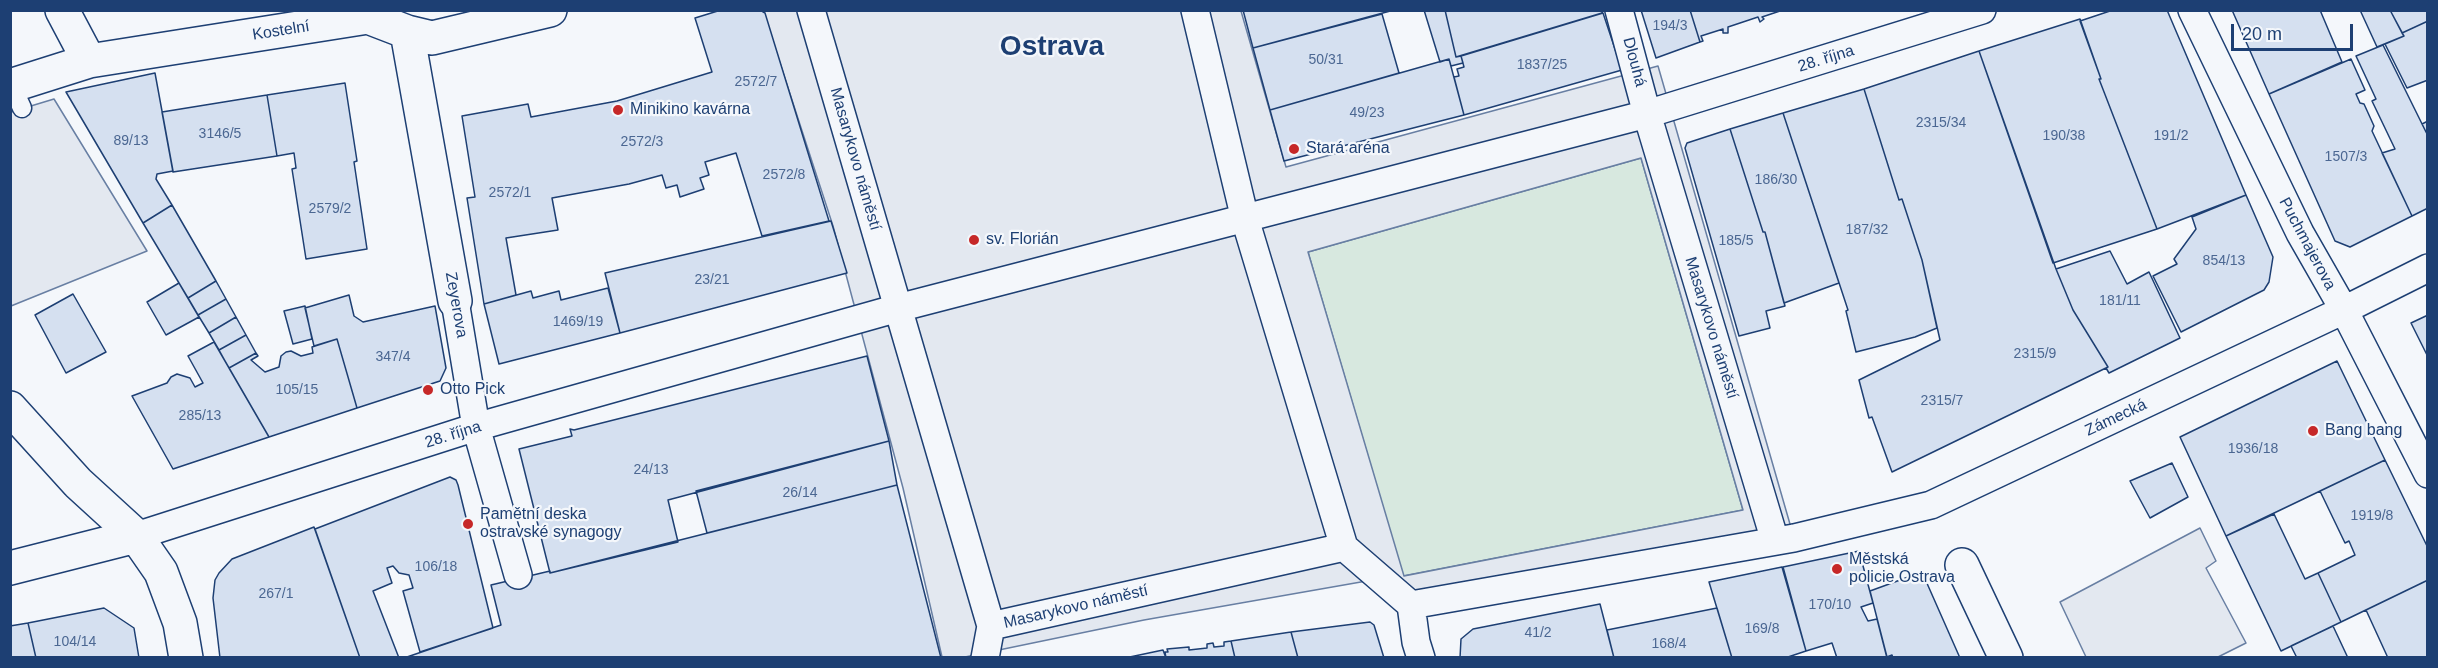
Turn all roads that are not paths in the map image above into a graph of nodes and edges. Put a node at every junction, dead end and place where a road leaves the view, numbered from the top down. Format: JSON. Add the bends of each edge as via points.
{"nodes":[{"id":1,"x":62,"y":10,"type":"edge"},
{"id":2,"x":550,"y":10,"type":"edge"},
{"id":3,"x":811,"y":10,"type":"edge"},
{"id":4,"x":1195,"y":10,"type":"edge"},
{"id":5,"x":1619,"y":10,"type":"edge"},
{"id":6,"x":1982,"y":10,"type":"edge"},
{"id":7,"x":2192,"y":10,"type":"edge"},
{"id":8,"x":395,"y":22,"type":"edge"},
{"id":9,"x":89,"y":61,"type":"junction"},
{"id":10,"x":15,"y":93,"type":"edge"},
{"id":11,"x":1658,"y":111,"type":"junction"},
{"id":12,"x":1245,"y":219,"type":"junction"},
{"id":13,"x":2427,"y":268,"type":"edge"},
{"id":14,"x":456,"y":301,"type":"joint"},
{"id":15,"x":898,"y":308,"type":"junction"},
{"id":16,"x":2344,"y":310,"type":"junction"},
{"id":17,"x":10,"y":408,"type":"edge"},
{"id":18,"x":476,"y":428,"type":"junction"},
{"id":19,"x":2427,"y":474,"type":"edge"},
{"id":20,"x":136,"y":536,"type":"junction"},
{"id":21,"x":1785,"y":540,"type":"junction"},
{"id":22,"x":1344,"y":547,"type":"junction"},
{"id":23,"x":1962,"y":565,"type":"dead end"},
{"id":24,"x":10,"y":568,"type":"edge"},
{"id":25,"x":518,"y":575,"type":"dead end"},
{"id":26,"x":1411,"y":605,"type":"junction"},
{"id":27,"x":991,"y":626,"type":"junction"},
{"id":28,"x":1419,"y":650,"type":"edge"},
{"id":29,"x":186,"y":657,"type":"edge"},
{"id":30,"x":985,"y":657,"type":"edge"},
{"id":31,"x":2006,"y":657,"type":"edge"}],
"edges":[{"from":1,"to":9,"type":"street"},
{"from":2,"to":8,"type":"street","name":"Kostelní","via":[[432,38]]},
{"from":3,"to":15,"type":"street","name":"Masarykovo náměstí"},
{"from":4,"to":12,"type":"street"},
{"from":5,"to":11,"type":"street","name":"Dlouhá"},
{"from":6,"to":11,"type":"street","name":"28. října"},
{"from":7,"to":16,"type":"street","name":"Puchmajerova","via":[[2300,233]]},
{"from":8,"to":9,"type":"street","name":"Kostelní","via":[[368,17]]},
{"from":8,"to":14,"type":"street","name":"Zeyerova"},
{"from":9,"to":10,"type":"street","name":"Kostelní"},
{"from":11,"to":12,"type":"street","name":"28. října"},
{"from":11,"to":21,"type":"street","name":"Masarykovo náměstí"},
{"from":12,"to":15,"type":"street"},
{"from":12,"to":22,"type":"street"},
{"from":13,"to":16,"type":"street","name":"Zámecká"},
{"from":14,"to":18,"type":"street","name":"Zeyerova"},
{"from":15,"to":18,"type":"street","name":"28. října"},
{"from":15,"to":27,"type":"street","name":"Masarykovo náměstí"},
{"from":16,"to":19,"type":"street","name":"Puchmajerova"},
{"from":16,"to":21,"type":"street","name":"Zámecká","via":[[1931,505]]},
{"from":17,"to":20,"type":"street","via":[[78,483]]},
{"from":18,"to":20,"type":"street","name":"28. října"},
{"from":18,"to":25,"type":"street","name":"Zeyerova"},
{"from":20,"to":24,"type":"street","name":"28. října"},
{"from":20,"to":29,"type":"street","via":[[161,572],[180,622]]},
{"from":21,"to":26,"type":"street"},
{"from":22,"to":26,"type":"street"},
{"from":22,"to":27,"type":"street","name":"Masarykovo náměstí"},
{"from":23,"to":31,"type":"street"},
{"from":26,"to":28,"type":"street"},
{"from":27,"to":30,"type":"street"}]}
